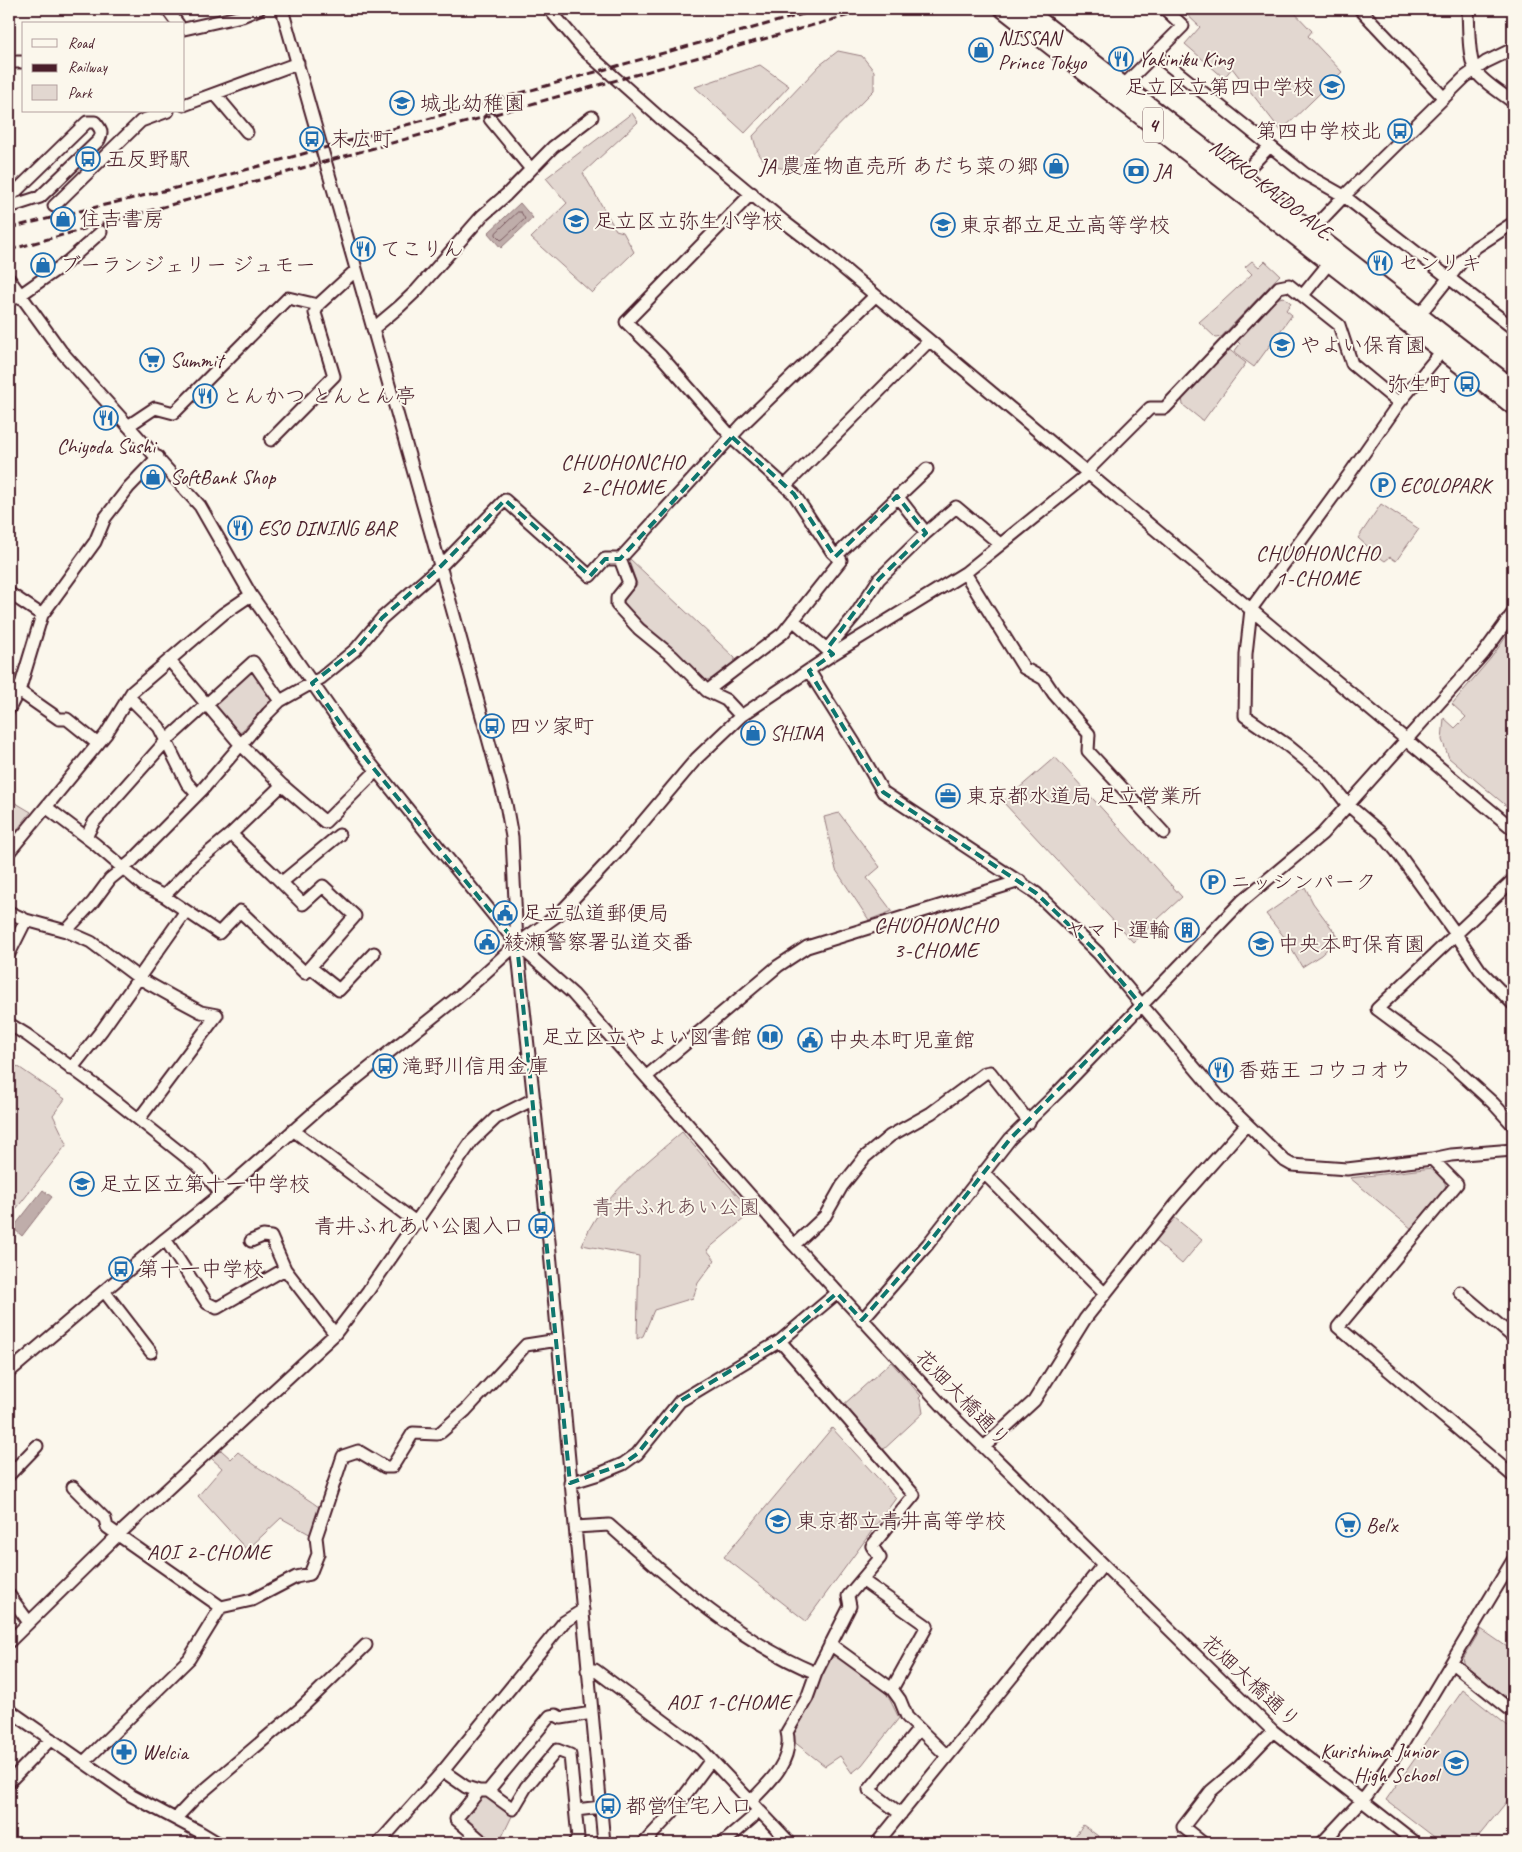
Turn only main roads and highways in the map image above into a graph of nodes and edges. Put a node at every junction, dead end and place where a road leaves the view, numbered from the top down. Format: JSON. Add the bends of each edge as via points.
{"nodes":[{"id":1,"x":1003,"y":9,"type":"edge"},
{"id":2,"x":1025,"y":9,"type":"edge"},
{"id":3,"x":1306,"y":235,"type":"junction"},
{"id":4,"x":1513,"y":388,"type":"edge"},
{"id":5,"x":1513,"y":406,"type":"edge"}],
"edges":[{"from":1,"to":3,"type":"highway","name":"NIKKO-KAIDO AVE.","number":"4"},
{"from":2,"to":3,"type":"highway","name":"NIKKO-KAIDO AVE.","number":"4","via":[[1241,176]]},
{"from":3,"to":4,"type":"highway","name":"NIKKO-KAIDO AVE.","number":"4","via":[[1420,314]]},
{"from":3,"to":5,"type":"highway","name":"NIKKO-KAIDO AVE.","number":"4","via":[[1330,262]]}]}
